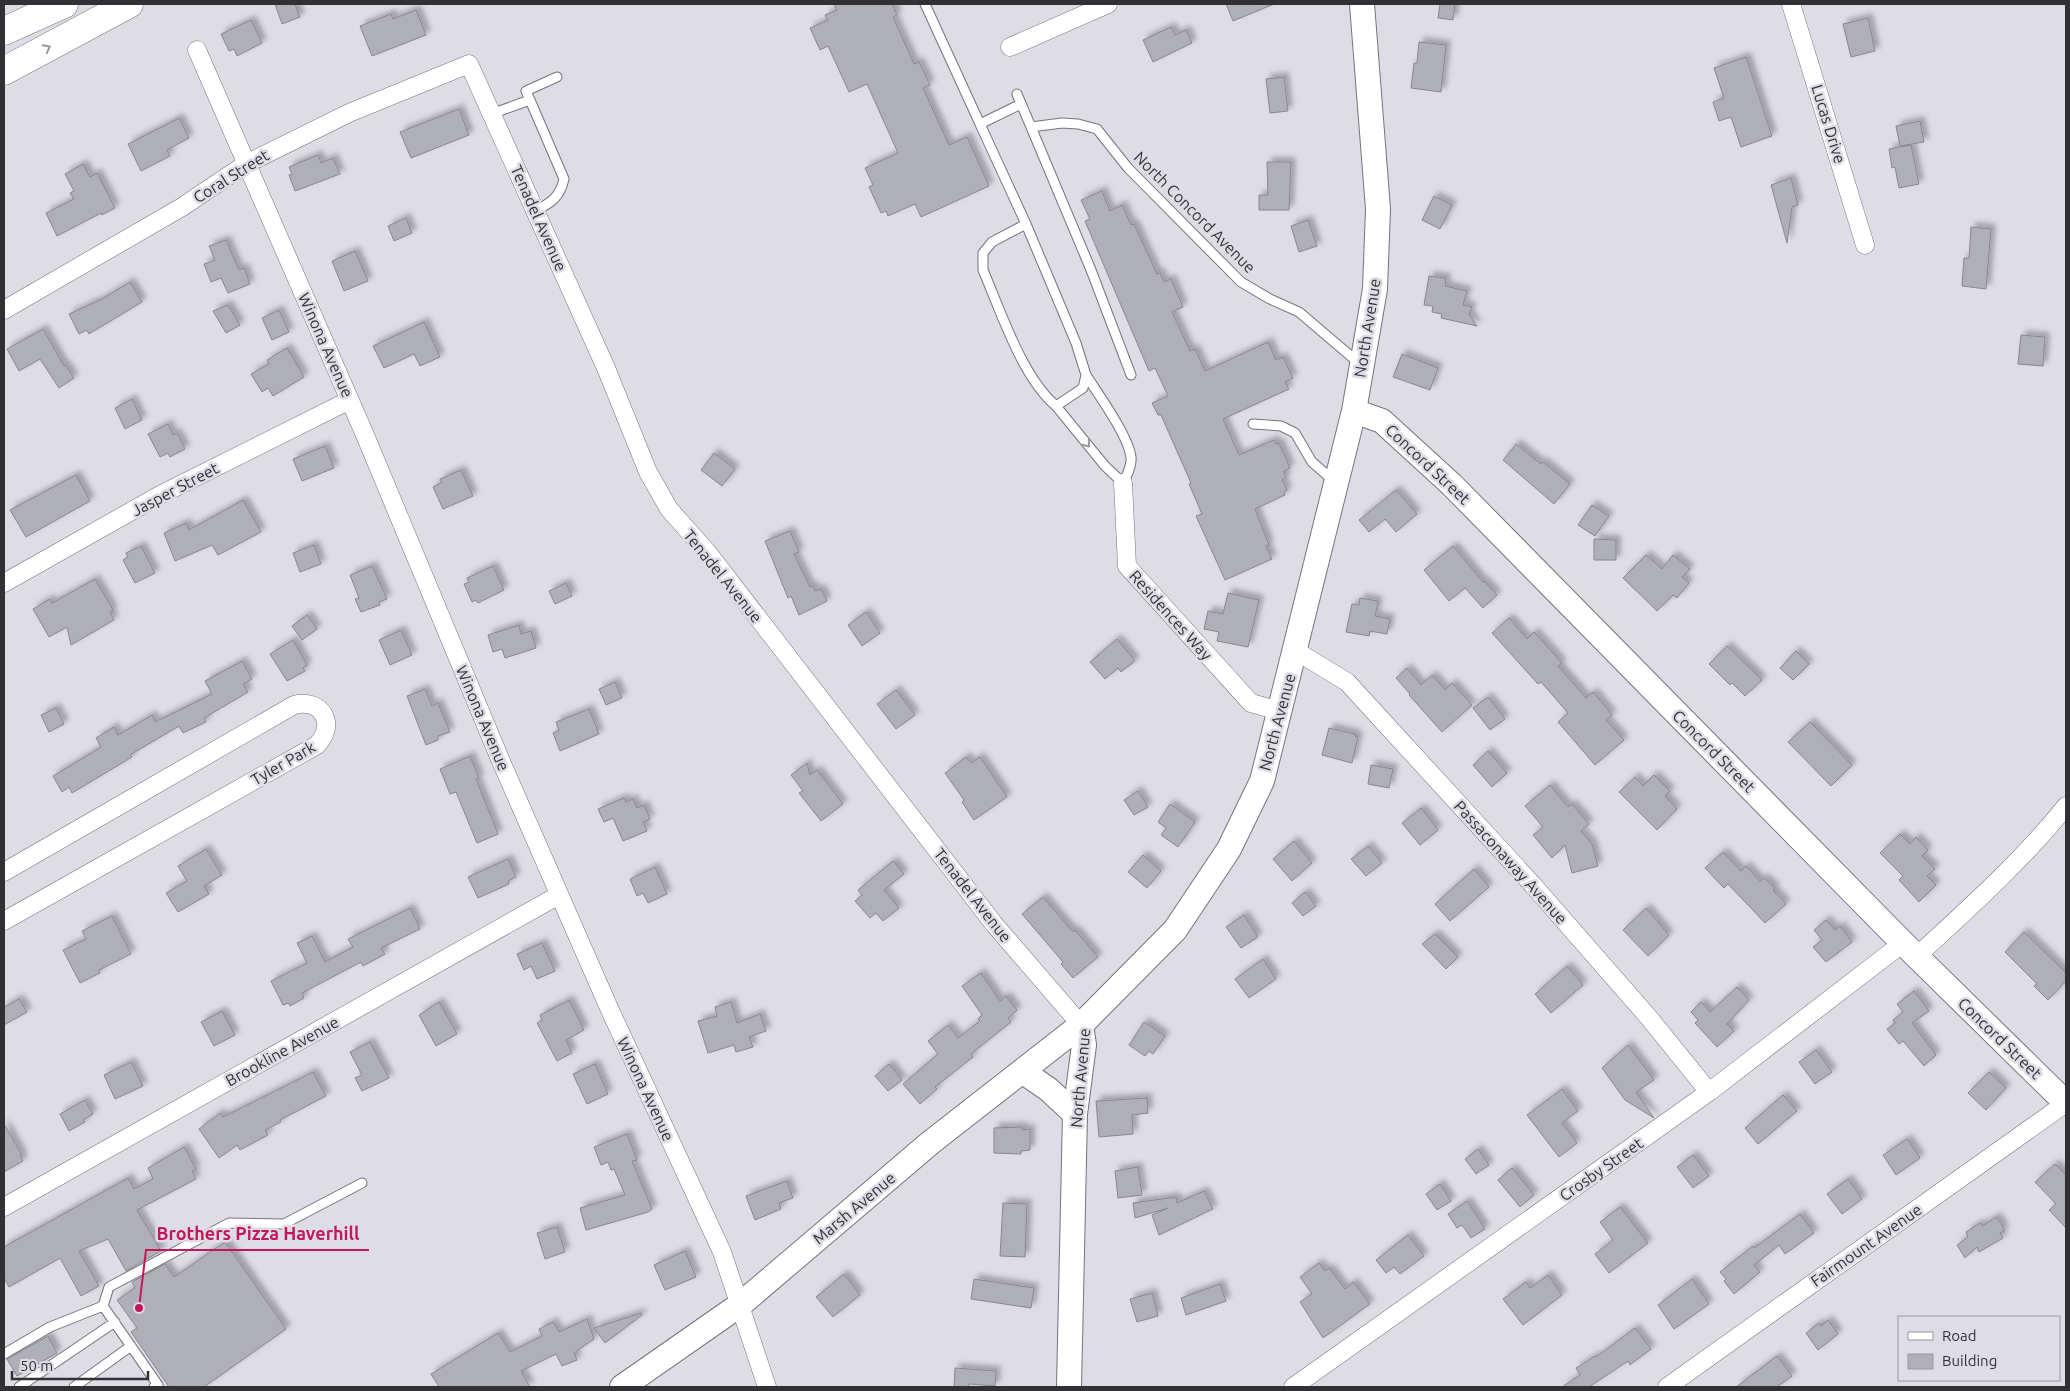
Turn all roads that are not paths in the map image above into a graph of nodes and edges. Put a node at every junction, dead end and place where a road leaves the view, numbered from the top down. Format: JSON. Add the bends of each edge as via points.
{"nodes":[{"id":1,"x":64,"y":4,"type":"edge"},
{"id":2,"x":129,"y":4,"type":"edge"},
{"id":3,"x":925,"y":4,"type":"edge"},
{"id":4,"x":1108,"y":4,"type":"edge"},
{"id":5,"x":1362,"y":4,"type":"edge"},
{"id":6,"x":1791,"y":4,"type":"edge"},
{"id":7,"x":4,"y":31,"type":"edge"},
{"id":8,"x":1010,"y":47,"type":"dead end"},
{"id":9,"x":197,"y":50,"type":"dead end"},
{"id":10,"x":469,"y":64,"type":"joint"},
{"id":11,"x":4,"y":71,"type":"edge"},
{"id":12,"x":557,"y":77,"type":"dead end"},
{"id":13,"x":1017,"y":94,"type":"dead end"},
{"id":14,"x":530,"y":100,"type":"junction"},
{"id":15,"x":1021,"y":104,"type":"junction"},
{"id":16,"x":491,"y":114,"type":"junction"},
{"id":17,"x":980,"y":124,"type":"junction"},
{"id":18,"x":1031,"y":127,"type":"junction"},
{"id":19,"x":246,"y":164,"type":"junction"},
{"id":20,"x":536,"y":211,"type":"junction"},
{"id":21,"x":1026,"y":224,"type":"junction"},
{"id":22,"x":1865,"y":245,"type":"dead end"},
{"id":23,"x":4,"y":310,"type":"edge"},
{"id":24,"x":1362,"y":365,"type":"junction"},
{"id":25,"x":1086,"y":375,"type":"junction"},
{"id":26,"x":1131,"y":375,"type":"dead end"},
{"id":27,"x":350,"y":400,"type":"junction"},
{"id":28,"x":1056,"y":406,"type":"junction"},
{"id":29,"x":1354,"y":411,"type":"junction"},
{"id":30,"x":1253,"y":424,"type":"dead end"},
{"id":31,"x":1122,"y":482,"type":"junction"},
{"id":32,"x":1336,"y":482,"type":"junction"},
{"id":33,"x":4,"y":583,"type":"edge"},
{"id":34,"x":1296,"y":650,"type":"junction"},
{"id":35,"x":1280,"y":711,"type":"junction"},
{"id":36,"x":2066,"y":806,"type":"edge"},
{"id":37,"x":4,"y":872,"type":"edge"},
{"id":38,"x":559,"y":895,"type":"junction"},
{"id":39,"x":4,"y":921,"type":"edge"},
{"id":40,"x":1910,"y":949,"type":"junction"},
{"id":41,"x":1081,"y":1025,"type":"junction"},
{"id":42,"x":1022,"y":1071,"type":"junction"},
{"id":43,"x":1709,"y":1092,"type":"junction"},
{"id":44,"x":2066,"y":1103,"type":"edge"},
{"id":45,"x":1075,"y":1114,"type":"junction"},
{"id":46,"x":362,"y":1183,"type":"dead end"},
{"id":47,"x":4,"y":1207,"type":"edge"},
{"id":48,"x":741,"y":1304,"type":"junction"},
{"id":49,"x":103,"y":1306,"type":"junction"},
{"id":50,"x":115,"y":1322,"type":"junction"},
{"id":51,"x":131,"y":1346,"type":"junction"},
{"id":52,"x":4,"y":1354,"type":"edge"},
{"id":53,"x":19,"y":1387,"type":"edge"},
{"id":54,"x":74,"y":1387,"type":"edge"},
{"id":55,"x":154,"y":1387,"type":"edge"},
{"id":56,"x":622,"y":1387,"type":"edge"},
{"id":57,"x":767,"y":1387,"type":"edge"},
{"id":58,"x":1069,"y":1387,"type":"edge"},
{"id":59,"x":1293,"y":1387,"type":"edge"},
{"id":60,"x":1666,"y":1387,"type":"edge"}],
"edges":[{"from":1,"to":7,"type":"highway"},
{"from":11,"to":2,"type":"highway","one_way":true},
{"from":3,"to":17,"type":"lane"},
{"from":4,"to":8,"type":"street"},
{"from":5,"to":24,"type":"main road","name":"North Avenue","via":[[1378,209],[1376,289]]},
{"from":6,"to":22,"type":"street","name":"Lucas Drive"},
{"from":9,"to":19,"type":"street","name":"Winona Avenue"},
{"from":10,"to":16,"type":"street","name":"Tenadel Avenue"},
{"from":10,"to":19,"type":"street","name":"Coral Street","via":[[349,113]]},
{"from":12,"to":14,"type":"lane","via":[[526,91]]},
{"from":13,"to":15,"type":"lane"},
{"from":14,"to":16,"type":"lane"},
{"from":14,"to":20,"type":"lane","via":[[564,179],[552,202]]},
{"from":15,"to":17,"type":"lane"},
{"from":15,"to":18,"type":"lane"},
{"from":16,"to":20,"type":"street","name":"Tenadel Avenue"},
{"from":17,"to":21,"type":"lane"},
{"from":18,"to":24,"type":"lane","name":"North Concord Avenue","via":[[1062,123],[1097,129],[1128,168],[1241,282],[1298,312]]},
{"from":18,"to":26,"type":"lane"},
{"from":19,"to":23,"type":"street","name":"Coral Street","via":[[182,207]]},
{"from":19,"to":27,"type":"street","name":"Winona Avenue"},
{"from":20,"to":41,"type":"street","name":"Tenadel Avenue","via":[[648,472],[669,510],[708,553],[994,924]]},
{"from":21,"to":25,"type":"lane","via":[[1076,343]]},
{"from":21,"to":28,"type":"lane","via":[[992,242],[983,253],[983,270],[1028,373],[1043,396]]},
{"from":24,"to":29,"type":"main road","name":"North Avenue"},
{"from":25,"to":28,"type":"lane","via":[[1083,388]]},
{"from":25,"to":31,"type":"lane","via":[[1120,431],[1131,457],[1129,471]]},
{"from":27,"to":33,"type":"street","name":"Jasper Street","via":[[160,495]]},
{"from":27,"to":38,"type":"street","name":"Winona Avenue"},
{"from":28,"to":31,"type":"lane","one_way":true},
{"from":29,"to":32,"type":"main road","name":"North Avenue"},
{"from":29,"to":40,"type":"main road","name":"Concord Street","via":[[1382,421],[1452,485]]},
{"from":30,"to":32,"type":"lane","via":[[1281,426],[1295,433],[1312,462]]},
{"from":31,"to":35,"type":"street","name":"Residences Way","via":[[1127,566],[1252,703]]},
{"from":32,"to":34,"type":"main road","name":"North Avenue"},
{"from":34,"to":35,"type":"main road","name":"North Avenue"},
{"from":34,"to":43,"type":"street","name":"Passaconaway Avenue","via":[[1354,689],[1532,884]]},
{"from":35,"to":41,"type":"main road","name":"North Avenue","via":[[1262,781],[1229,849],[1176,930]]},
{"from":36,"to":40,"type":"street","name":"Crosby Street","via":[[1992,886]]},
{"from":37,"to":39,"type":"street","name":"Tyler Park","via":[[294,705],[316,706],[325,718],[326,733],[317,745]]},
{"from":38,"to":47,"type":"street","name":"Brookline Avenue"},
{"from":38,"to":48,"type":"street","name":"Winona Avenue","via":[[722,1252]]},
{"from":40,"to":43,"type":"street","name":"Crosby Street"},
{"from":40,"to":44,"type":"main road","name":"Concord Street"},
{"from":41,"to":42,"type":"main road","name":"Marsh Avenue"},
{"from":41,"to":45,"type":"main road","name":"North Avenue","via":[[1084,1044]]},
{"from":42,"to":45,"type":"main road"},
{"from":42,"to":48,"type":"main road","name":"Marsh Avenue","via":[[930,1143]]},
{"from":43,"to":59,"type":"street","name":"Crosby Street"},
{"from":44,"to":60,"type":"street","name":"Fairmount Avenue"},
{"from":45,"to":58,"type":"main road","name":"North Avenue"},
{"from":46,"to":49,"type":"lane","via":[[284,1224],[229,1222],[109,1286]]},
{"from":48,"to":56,"type":"main road","name":"Marsh Avenue"},
{"from":48,"to":57,"type":"street","name":"Winona Avenue"},
{"from":49,"to":50,"type":"lane"},
{"from":49,"to":52,"type":"lane","via":[[50,1327]]},
{"from":50,"to":51,"type":"lane"},
{"from":50,"to":53,"type":"lane"},
{"from":51,"to":54,"type":"lane"},
{"from":51,"to":55,"type":"lane","via":[[158,1385]]}]}
